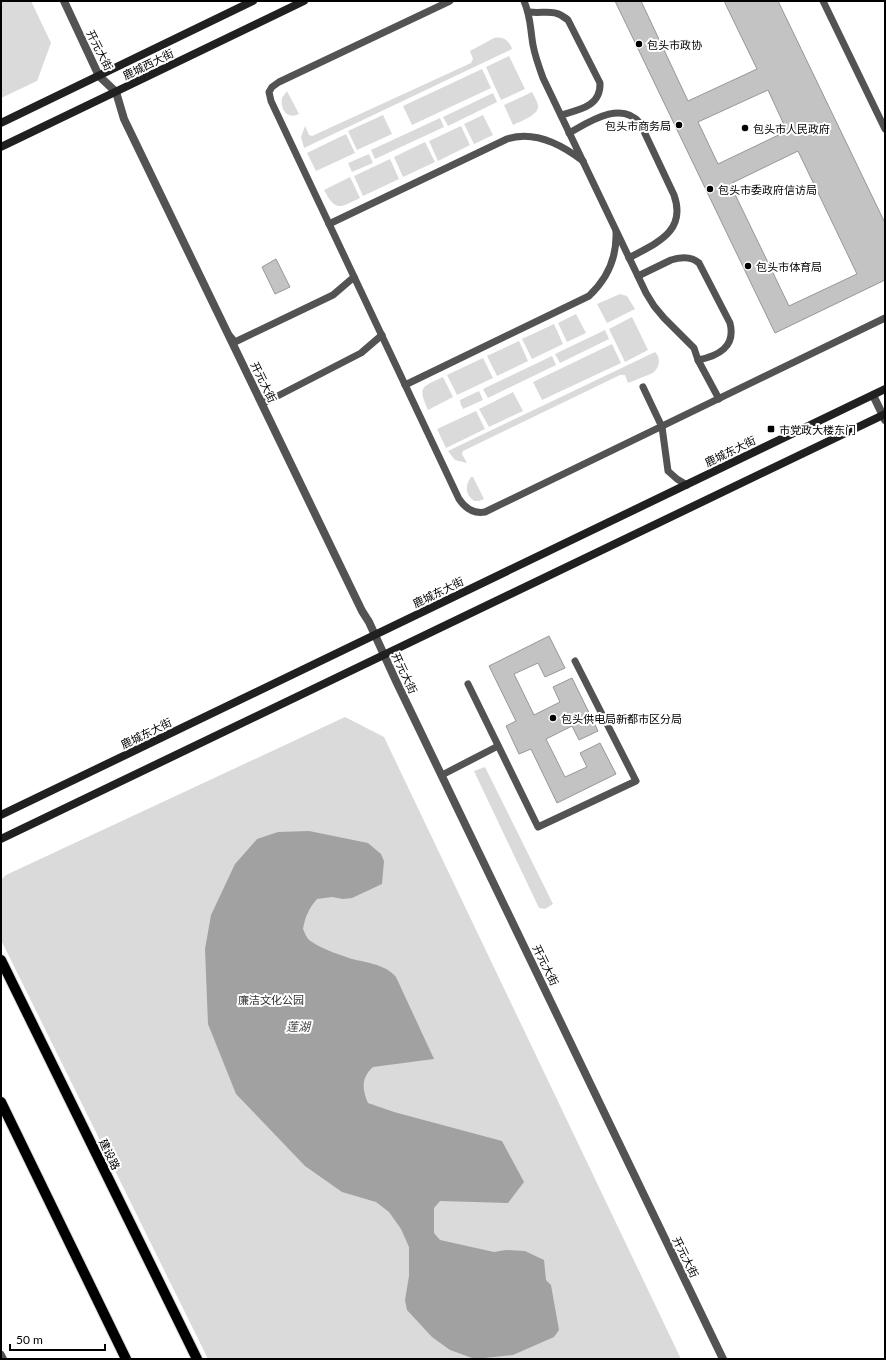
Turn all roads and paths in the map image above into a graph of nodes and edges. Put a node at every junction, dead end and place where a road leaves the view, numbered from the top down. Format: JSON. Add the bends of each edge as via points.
{"nodes":[{"id":1,"x":64,"y":1,"type":"edge"},
{"id":2,"x":253,"y":1,"type":"edge"},
{"id":3,"x":304,"y":1,"type":"edge"},
{"id":4,"x":450,"y":1,"type":"edge"},
{"id":5,"x":524,"y":1,"type":"edge"},
{"id":6,"x":823,"y":1,"type":"edge"},
{"id":7,"x":528,"y":12,"type":"junction"},
{"id":8,"x":99,"y":76,"type":"junction"},
{"id":9,"x":116,"y":92,"type":"junction"},
{"id":10,"x":561,"y":115,"type":"junction"},
{"id":11,"x":1,"y":123,"type":"edge"},
{"id":12,"x":885,"y":129,"type":"edge"},
{"id":13,"x":570,"y":133,"type":"junction"},
{"id":14,"x":1,"y":147,"type":"edge"},
{"id":15,"x":584,"y":163,"type":"junction"},
{"id":16,"x":329,"y":224,"type":"junction"},
{"id":17,"x":616,"y":227,"type":"junction"},
{"id":18,"x":629,"y":258,"type":"junction"},
{"id":19,"x":638,"y":276,"type":"junction"},
{"id":20,"x":354,"y":277,"type":"junction"},
{"id":21,"x":885,"y":318,"type":"edge"},
{"id":22,"x":382,"y":335,"type":"junction"},
{"id":23,"x":230,"y":336,"type":"junction"},
{"id":24,"x":698,"y":360,"type":"junction"},
{"id":25,"x":405,"y":385,"type":"junction"},
{"id":26,"x":643,"y":387,"type":"dead end"},
{"id":27,"x":885,"y":389,"type":"edge"},
{"id":28,"x":873,"y":395,"type":"junction"},
{"id":29,"x":260,"y":398,"type":"junction"},
{"id":30,"x":719,"y":399,"type":"junction"},
{"id":31,"x":884,"y":417,"type":"edge"},
{"id":32,"x":662,"y":426,"type":"junction"},
{"id":33,"x":687,"y":484,"type":"junction"},
{"id":34,"x":375,"y":635,"type":"junction"},
{"id":35,"x":384,"y":655,"type":"junction"},
{"id":36,"x":575,"y":661,"type":"dead end"},
{"id":37,"x":468,"y":684,"type":"dead end"},
{"id":38,"x":498,"y":746,"type":"junction"},
{"id":39,"x":442,"y":776,"type":"junction"},
{"id":40,"x":1,"y":815,"type":"edge"},
{"id":41,"x":1,"y":839,"type":"edge"},
{"id":42,"x":1,"y":960,"type":"edge"},
{"id":43,"x":1,"y":1102,"type":"edge"},
{"id":44,"x":1,"y":1355,"type":"edge"},
{"id":45,"x":3,"y":1359,"type":"edge"},
{"id":46,"x":126,"y":1359,"type":"edge"},
{"id":47,"x":197,"y":1359,"type":"edge"},
{"id":48,"x":723,"y":1359,"type":"edge"}],
"edges":[{"from":1,"to":8,"type":"street","name":"开元大街"},
{"from":2,"to":8,"type":"main road","name":"鹿城西大街"},
{"from":3,"to":9,"type":"main road","name":"鹿城西大街"},
{"from":4,"to":16,"type":"lane","via":[[279,82],[270,89],[271,101]]},
{"from":5,"to":7,"type":"lane"},
{"from":6,"to":12,"type":"lane"},
{"from":7,"to":10,"type":"lane","via":[[537,62]]},
{"from":7,"to":10,"type":"lane","via":[[550,12],[568,20],[600,83],[597,98],[586,108]]},
{"from":8,"to":9,"type":"street","name":"开元大街"},
{"from":8,"to":11,"type":"main road","name":"鹿城西大街"},
{"from":9,"to":14,"type":"main road","name":"鹿城西大街"},
{"from":9,"to":23,"type":"street","name":"开元大街","via":[[124,119]]},
{"from":10,"to":13,"type":"lane"},
{"from":13,"to":15,"type":"lane"},
{"from":13,"to":18,"type":"lane","via":[[609,114],[625,114],[634,118],[640,123],[674,195],[678,205],[672,228],[666,236]]},
{"from":15,"to":16,"type":"lane","via":[[555,143],[527,135],[517,136]]},
{"from":15,"to":17,"type":"lane"},
{"from":16,"to":20,"type":"lane"},
{"from":17,"to":18,"type":"lane"},
{"from":17,"to":25,"type":"lane","via":[[612,264],[589,296]]},
{"from":18,"to":19,"type":"lane"},
{"from":19,"to":24,"type":"lane","via":[[654,306],[694,348]]},
{"from":19,"to":24,"type":"lane","via":[[677,258],[691,259],[699,263],[730,323],[731,330],[723,351],[711,358]]},
{"from":20,"to":22,"type":"lane"},
{"from":20,"to":23,"type":"lane","via":[[333,295],[235,342]]},
{"from":21,"to":30,"type":"lane"},
{"from":22,"to":25,"type":"lane"},
{"from":22,"to":29,"type":"lane","via":[[361,353],[264,403]]},
{"from":23,"to":29,"type":"street","name":"开元大街"},
{"from":24,"to":30,"type":"lane"},
{"from":25,"to":32,"type":"lane","via":[[459,499],[466,507],[476,512],[485,512]]},
{"from":26,"to":32,"type":"lane"},
{"from":27,"to":28,"type":"main road","name":"鹿城东大街"},
{"from":28,"to":31,"type":"street"},
{"from":28,"to":33,"type":"main road","name":"鹿城东大街"},
{"from":29,"to":34,"type":"street","name":"开元大街"},
{"from":30,"to":32,"type":"lane"},
{"from":31,"to":35,"type":"main road"},
{"from":32,"to":33,"type":"lane","via":[[668,471]]},
{"from":33,"to":34,"type":"main road","name":"鹿城东大街"},
{"from":34,"to":35,"type":"street","name":"开元大街"},
{"from":34,"to":40,"type":"main road","name":"鹿城东大街"},
{"from":35,"to":39,"type":"street","name":"开元大街"},
{"from":35,"to":41,"type":"main road"},
{"from":36,"to":38,"type":"lane","via":[[636,781],[538,827]]},
{"from":37,"to":38,"type":"lane"},
{"from":38,"to":39,"type":"lane"},
{"from":39,"to":48,"type":"street","name":"开元大街"},
{"from":42,"to":47,"type":"main road","name":"建设路"},
{"from":43,"to":46,"type":"main road"},
{"from":44,"to":45,"type":"street"}]}
